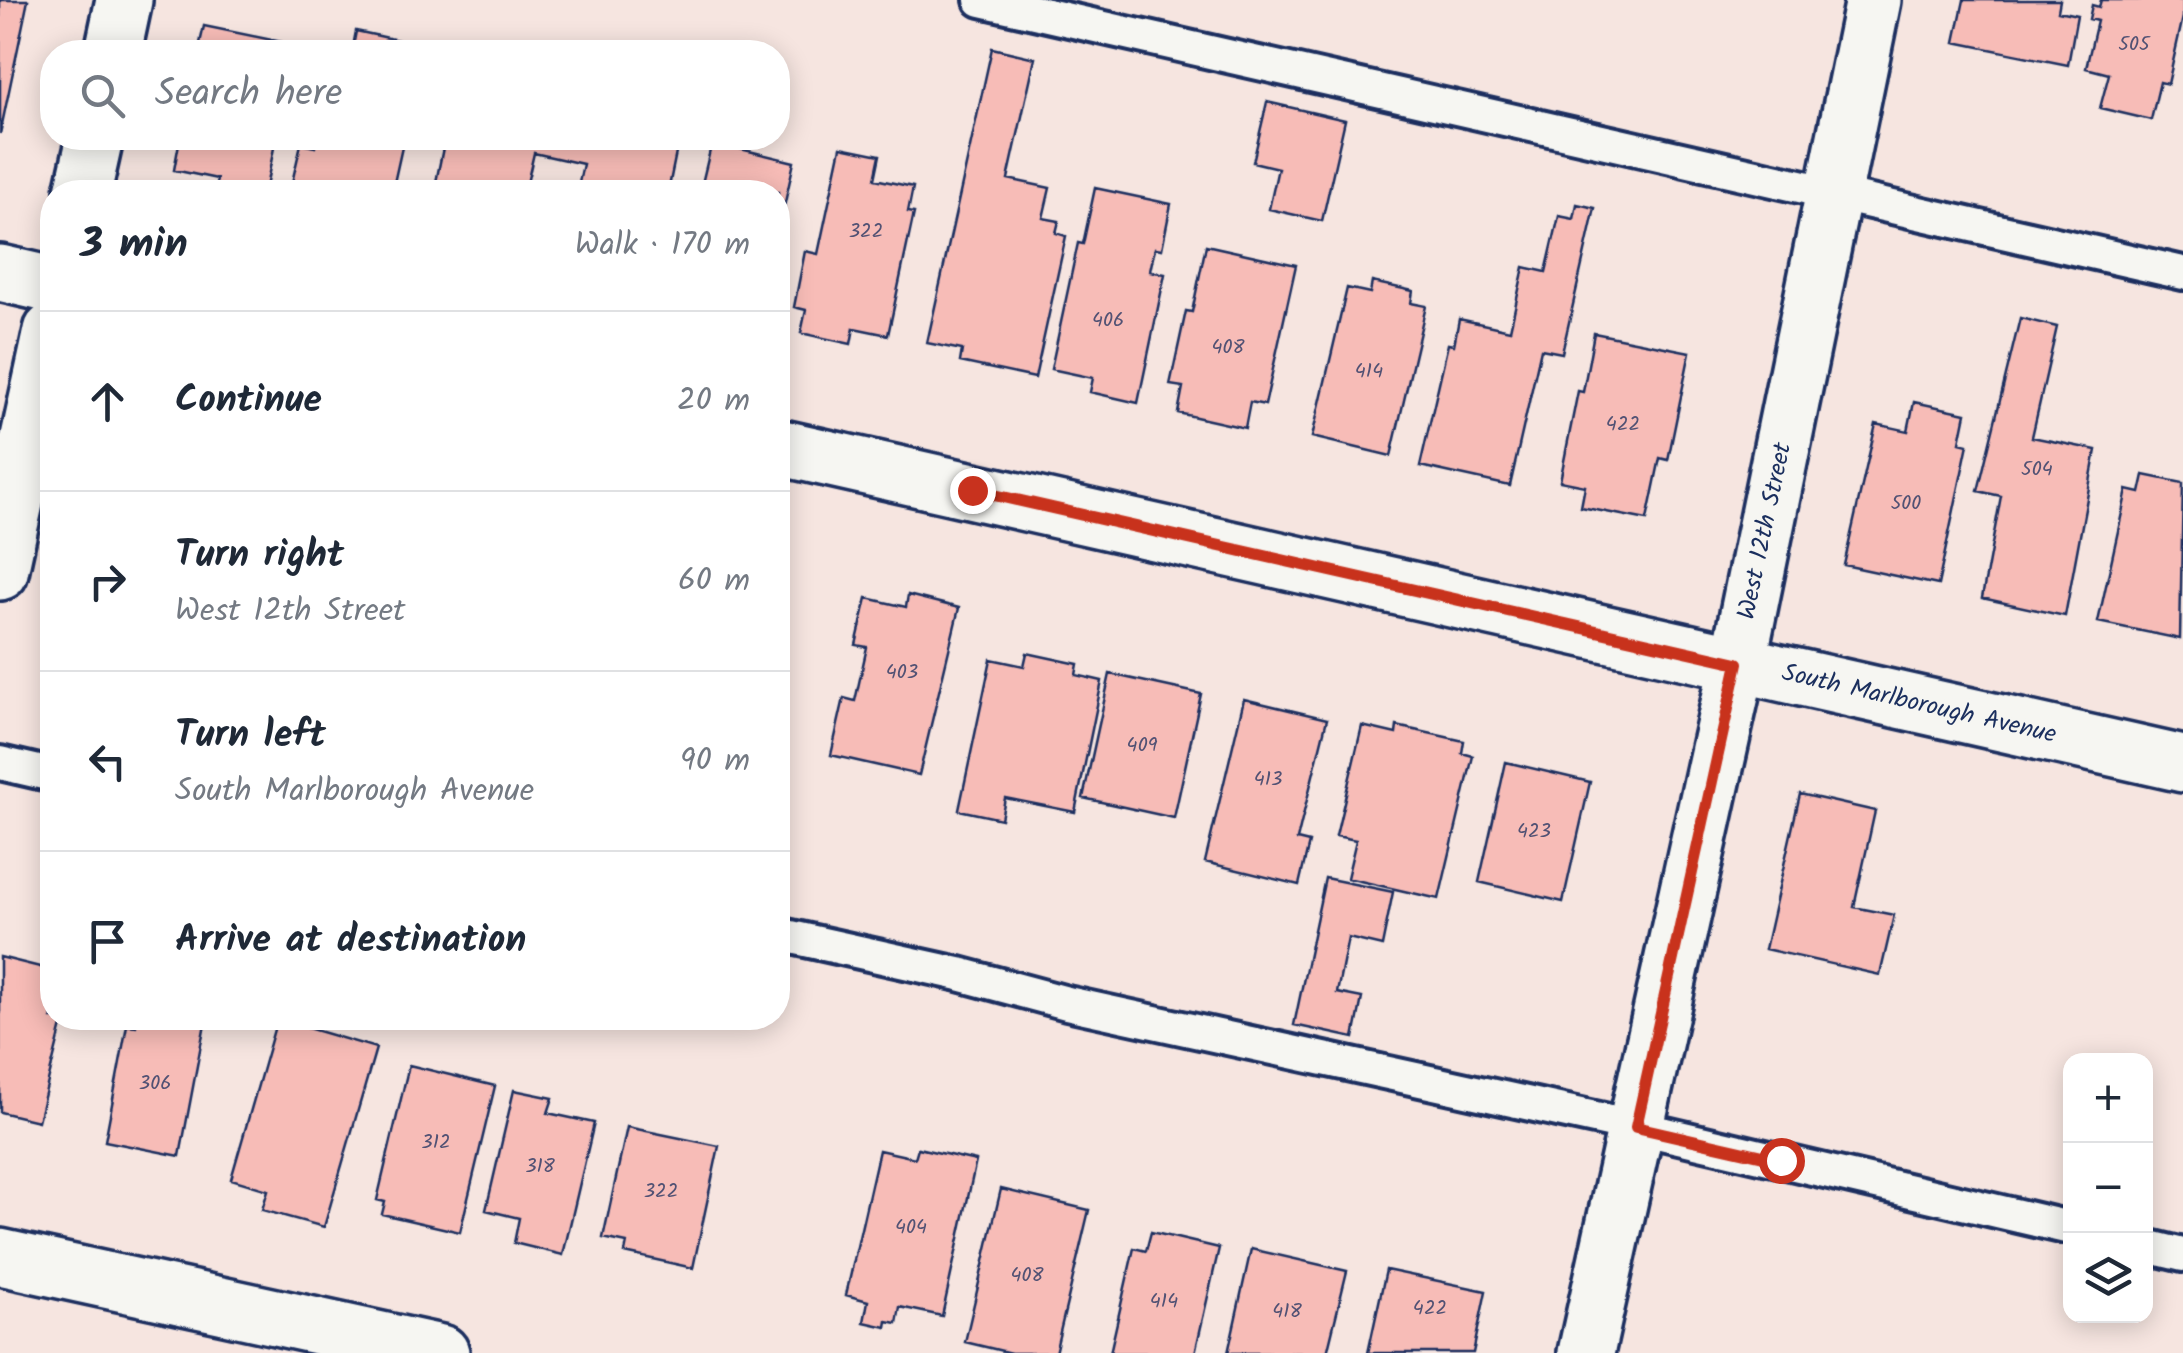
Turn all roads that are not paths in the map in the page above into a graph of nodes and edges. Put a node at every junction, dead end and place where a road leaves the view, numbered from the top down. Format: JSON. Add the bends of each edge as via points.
{"nodes":[{"id":1,"x":124,"y":0,"type":"edge"},
{"id":2,"x":981,"y":0,"type":"edge"},
{"id":3,"x":1873,"y":0,"type":"edge"},
{"id":4,"x":116,"y":40,"type":"edge"},
{"id":5,"x":93,"y":150,"type":"edge"},
{"id":6,"x":86,"y":180,"type":"edge"},
{"id":7,"x":1834,"y":193,"type":"junction"},
{"id":8,"x":2183,"y":273,"type":"edge"},
{"id":9,"x":0,"y":274,"type":"edge"},
{"id":10,"x":40,"y":282,"type":"edge"},
{"id":11,"x":40,"y":386,"type":"edge"},
{"id":12,"x":790,"y":449,"type":"edge"},
{"id":13,"x":0,"y":572,"type":"edge"},
{"id":14,"x":1738,"y":663,"type":"junction"},
{"id":15,"x":0,"y":763,"type":"edge"},
{"id":16,"x":2183,"y":764,"type":"edge"},
{"id":17,"x":40,"y":772,"type":"edge"},
{"id":18,"x":790,"y":937,"type":"edge"},
{"id":19,"x":1636,"y":1127,"type":"junction"},
{"id":20,"x":2063,"y":1226,"type":"edge"},
{"id":21,"x":2153,"y":1248,"type":"edge"},
{"id":22,"x":2183,"y":1254,"type":"edge"},
{"id":23,"x":0,"y":1256,"type":"edge"},
{"id":24,"x":441,"y":1353,"type":"edge"},
{"id":25,"x":1586,"y":1353,"type":"edge"}],
"edges":[{"from":1,"to":4,"type":"street"},
{"from":2,"to":7,"type":"lane"},
{"from":3,"to":7,"type":"street","name":"West 12th Street"},
{"from":5,"to":6,"type":"street"},
{"from":7,"to":8,"type":"lane"},
{"from":7,"to":14,"type":"street","name":"West 12th Street"},
{"from":9,"to":10,"type":"street"},
{"from":11,"to":13,"type":"street"},
{"from":12,"to":14,"type":"street","name":"South Marlborough Avenue"},
{"from":14,"to":16,"type":"street","name":"South Marlborough Avenue"},
{"from":14,"to":19,"type":"street","name":"West 12th Street"},
{"from":15,"to":17,"type":"lane"},
{"from":18,"to":19,"type":"lane"},
{"from":19,"to":20,"type":"lane"},
{"from":19,"to":25,"type":"street","name":"West 12th Street"},
{"from":21,"to":22,"type":"lane"},
{"from":23,"to":24,"type":"street"}]}
